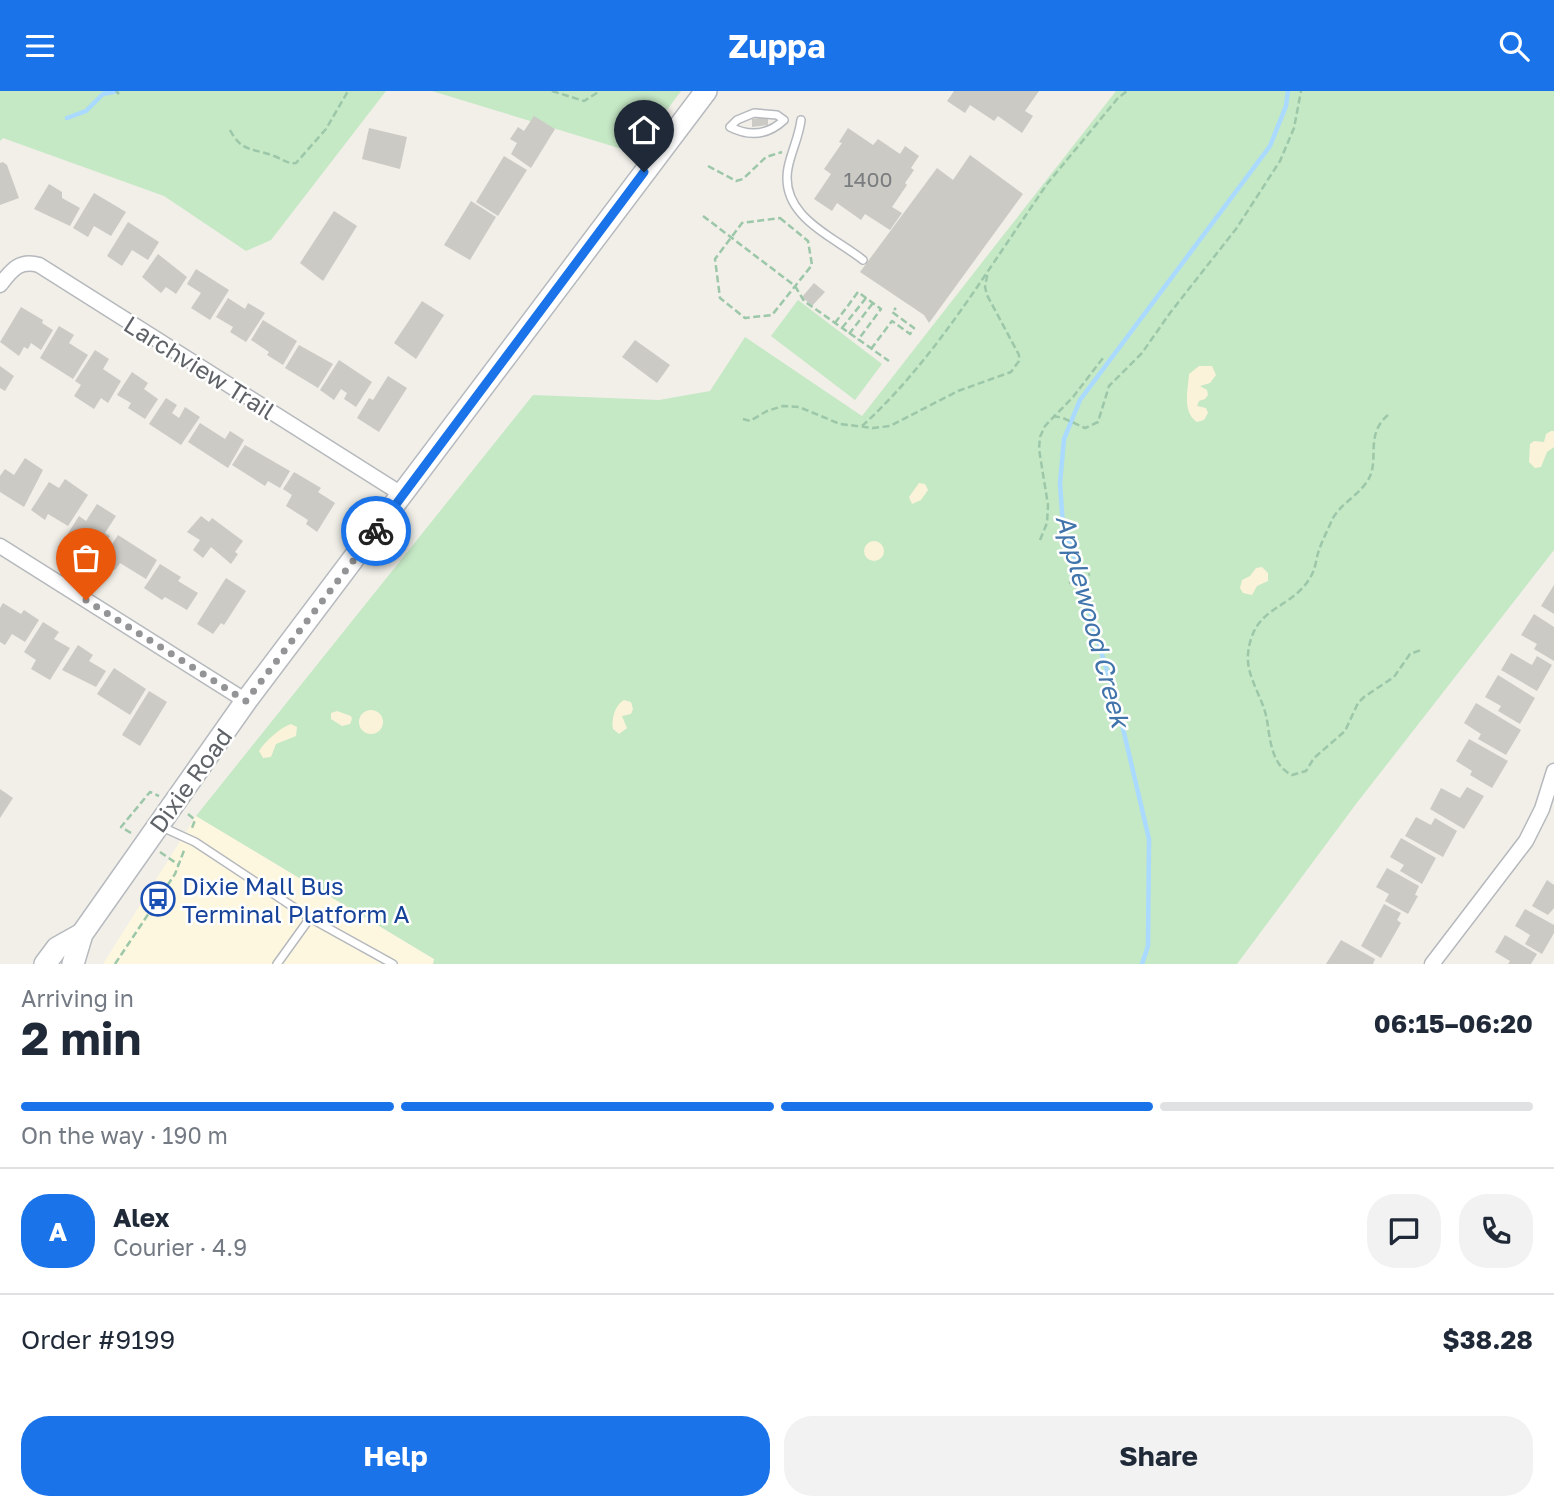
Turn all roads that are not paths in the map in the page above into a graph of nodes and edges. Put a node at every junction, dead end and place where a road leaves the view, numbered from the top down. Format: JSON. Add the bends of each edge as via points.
{"nodes":[{"id":1,"x":706,"y":91,"type":"edge"},
{"id":2,"x":802,"y":120,"type":"dead end"},
{"id":3,"x":730,"y":127,"type":"joint"},
{"id":4,"x":863,"y":260,"type":"dead end"},
{"id":5,"x":0,"y":285,"type":"edge"},
{"id":6,"x":403,"y":495,"type":"junction"},
{"id":7,"x":0,"y":546,"type":"edge"},
{"id":8,"x":246,"y":701,"type":"junction"},
{"id":9,"x":1554,"y":771,"type":"edge"},
{"id":10,"x":158,"y":825,"type":"junction"},
{"id":11,"x":310,"y":918,"type":"junction"},
{"id":12,"x":82,"y":934,"type":"junction"},
{"id":13,"x":45,"y":964,"type":"edge"},
{"id":14,"x":74,"y":964,"type":"edge"},
{"id":15,"x":277,"y":964,"type":"edge"},
{"id":16,"x":393,"y":964,"type":"edge"},
{"id":17,"x":1433,"y":964,"type":"edge"}],
"edges":[{"from":1,"to":6,"type":"main road","name":"Dixie Road"},
{"from":2,"to":4,"type":"lane","via":[[786,185],[793,204],[815,228]]},
{"from":3,"to":3,"type":"lane","via":[[756,134],[776,128],[784,120],[754,113]]},
{"from":5,"to":6,"type":"street","name":"Larchview Trail","via":[[16,267],[39,265]]},
{"from":6,"to":8,"type":"main road","name":"Dixie Road"},
{"from":7,"to":8,"type":"street"},
{"from":8,"to":10,"type":"main road","name":"Dixie Road"},
{"from":9,"to":17,"type":"street","via":[[1526,841]]},
{"from":10,"to":11,"type":"lane","via":[[195,842]]},
{"from":10,"to":12,"type":"main road","name":"Dixie Road"},
{"from":11,"to":15,"type":"lane"},
{"from":11,"to":16,"type":"lane"},
{"from":12,"to":13,"type":"main road","name":"Dixie Road","via":[[57,948]]},
{"from":12,"to":14,"type":"main road","name":"Dixie Road"}]}
